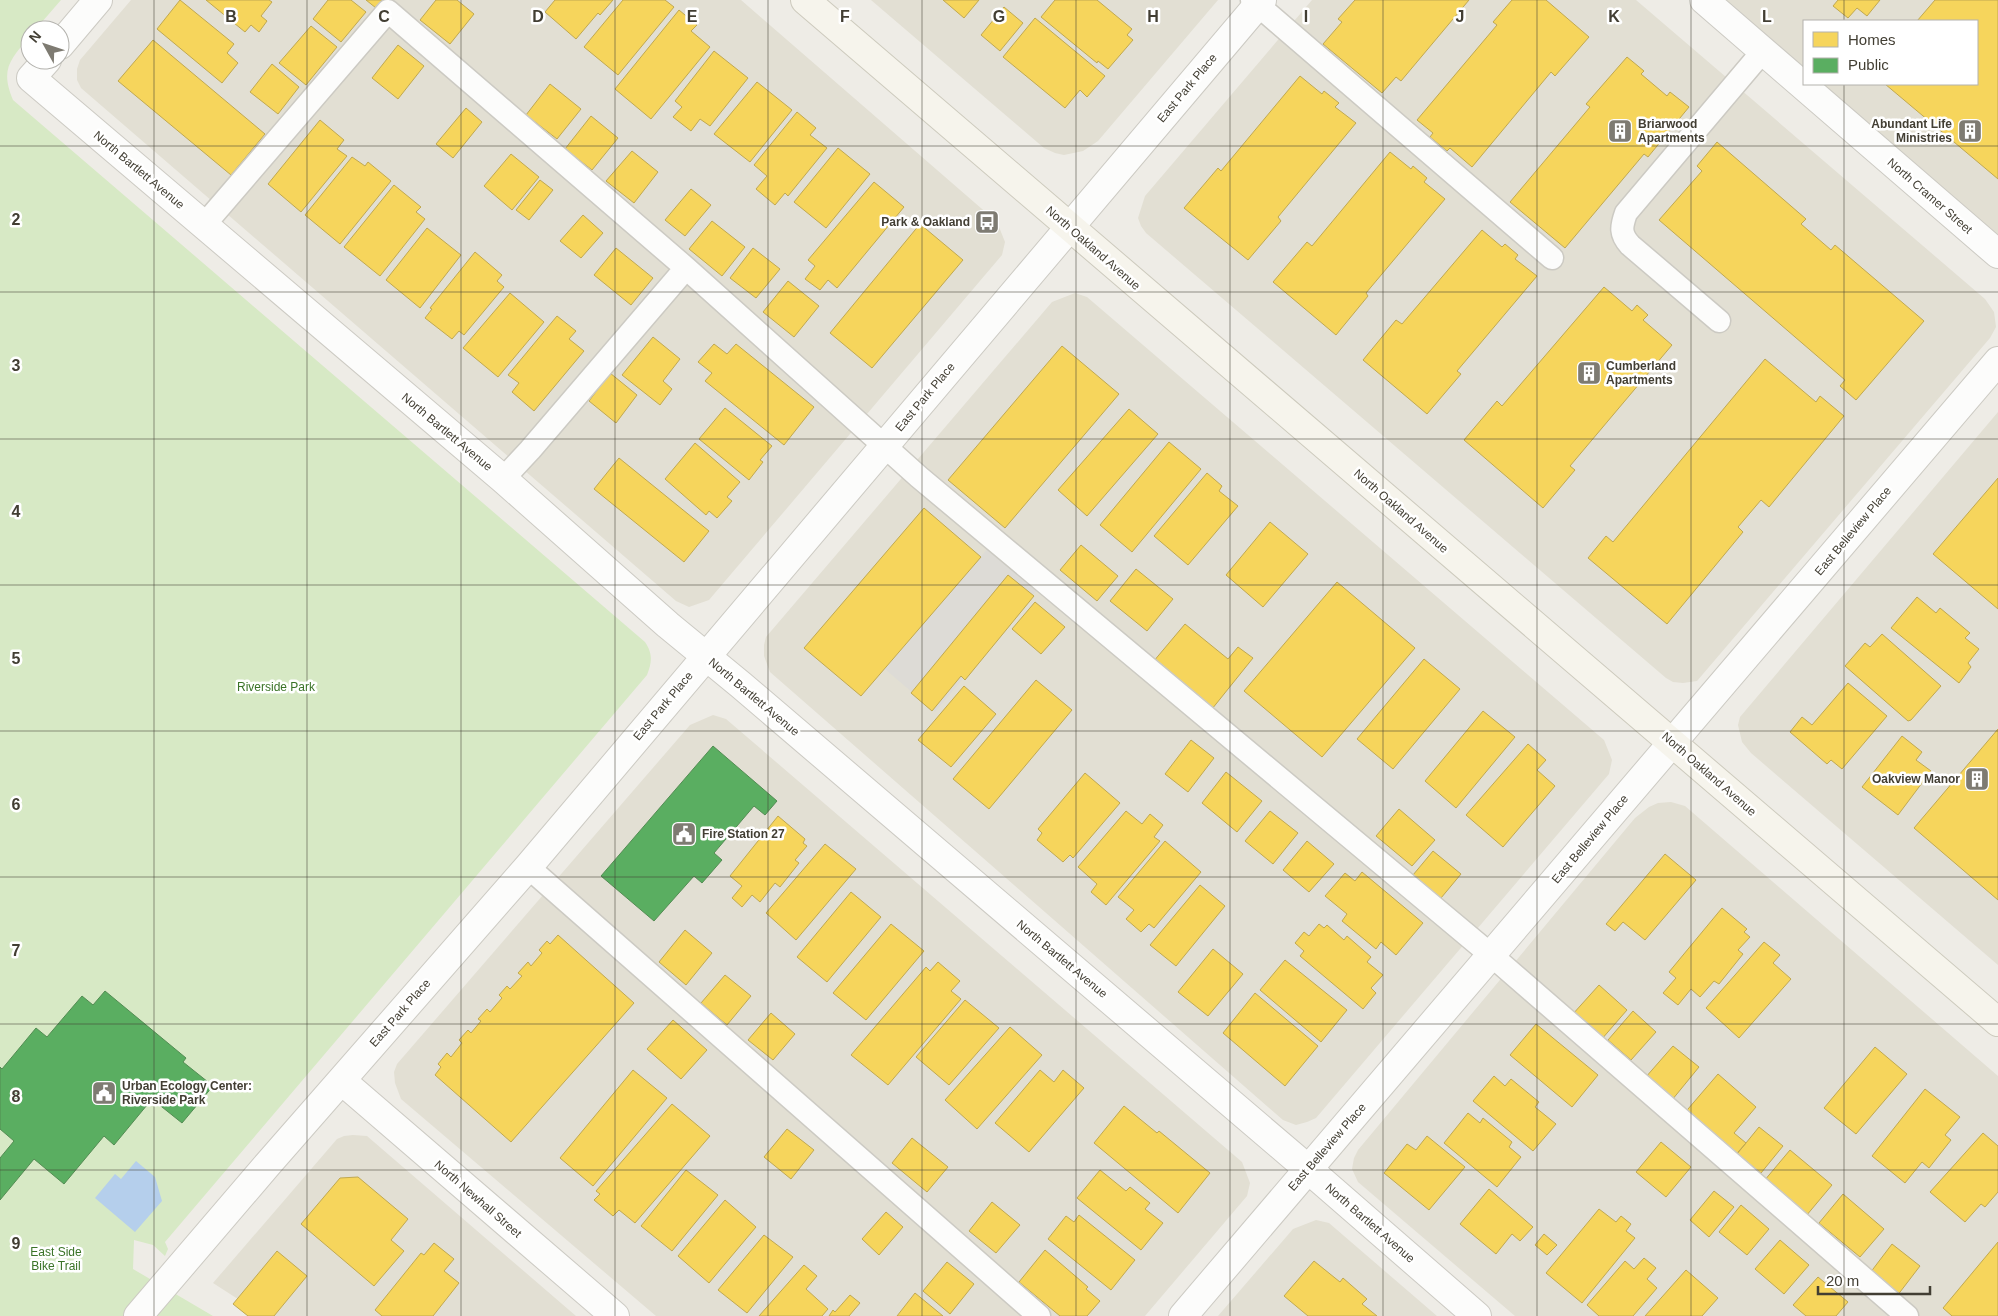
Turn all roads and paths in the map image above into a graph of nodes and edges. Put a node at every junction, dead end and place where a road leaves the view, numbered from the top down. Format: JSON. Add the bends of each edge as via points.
{"nodes":[{"id":1,"x":98,"y":0,"type":"edge"},
{"id":2,"x":805,"y":0,"type":"edge"},
{"id":3,"x":1704,"y":0,"type":"edge"},
{"id":4,"x":1257,"y":2,"type":"edge"},
{"id":5,"x":70,"y":33,"type":"edge"},
{"id":6,"x":1763,"y":51,"type":"junction"},
{"id":7,"x":40,"y":70,"type":"edge"},
{"id":8,"x":204,"y":225,"type":"junction"},
{"id":9,"x":1069,"y":227,"type":"junction"},
{"id":10,"x":1998,"y":254,"type":"edge"},
{"id":11,"x":1552,"y":258,"type":"dead end"},
{"id":12,"x":686,"y":268,"type":"junction"},
{"id":13,"x":1719,"y":321,"type":"dead end"},
{"id":14,"x":1998,"y":361,"type":"edge"},
{"id":15,"x":884,"y":445,"type":"junction"},
{"id":16,"x":503,"y":479,"type":"junction"},
{"id":17,"x":705,"y":656,"type":"junction"},
{"id":18,"x":1672,"y":743,"type":"junction"},
{"id":19,"x":528,"y":867,"type":"junction"},
{"id":20,"x":1491,"y":955,"type":"junction"},
{"id":21,"x":1998,"y":1022,"type":"edge"},
{"id":22,"x":342,"y":1081,"type":"junction"},
{"id":23,"x":1308,"y":1169,"type":"junction"},
{"id":24,"x":138,"y":1316,"type":"edge"},
{"id":25,"x":615,"y":1316,"type":"edge"},
{"id":26,"x":1039,"y":1316,"type":"edge"},
{"id":27,"x":1183,"y":1316,"type":"edge"},
{"id":28,"x":1477,"y":1316,"type":"edge"},
{"id":29,"x":1907,"y":1316,"type":"edge"}],
"edges":[{"from":1,"to":5,"type":"street"},
{"from":2,"to":9,"type":"main road","name":"North Oakland Avenue"},
{"from":3,"to":6,"type":"street","name":"North Cramer Street"},
{"from":4,"to":9,"type":"street","name":"East Park Place"},
{"from":4,"to":11,"type":"lane"},
{"from":6,"to":10,"type":"street","name":"North Cramer Street"},
{"from":6,"to":13,"type":"lane","via":[[1626,213],[1621,226],[1623,237],[1630,245]]},
{"from":7,"to":8,"type":"street","name":"North Bartlett Avenue"},
{"from":8,"to":12,"type":"lane","via":[[388,11]]},
{"from":8,"to":16,"type":"street","name":"North Bartlett Avenue"},
{"from":9,"to":15,"type":"street","name":"East Park Place"},
{"from":9,"to":18,"type":"main road","name":"North Oakland Avenue"},
{"from":12,"to":15,"type":"lane"},
{"from":12,"to":16,"type":"lane"},
{"from":14,"to":18,"type":"street","name":"East Belleview Place"},
{"from":15,"to":17,"type":"street","name":"East Park Place"},
{"from":15,"to":20,"type":"lane","via":[[1043,583]]},
{"from":16,"to":17,"type":"street","name":"North Bartlett Avenue"},
{"from":17,"to":19,"type":"street","name":"East Park Place"},
{"from":17,"to":23,"type":"street","name":"North Bartlett Avenue"},
{"from":18,"to":20,"type":"street","name":"East Belleview Place"},
{"from":18,"to":21,"type":"main road","name":"North Oakland Avenue"},
{"from":19,"to":22,"type":"street","name":"East Park Place"},
{"from":19,"to":26,"type":"lane"},
{"from":20,"to":23,"type":"street","name":"East Belleview Place"},
{"from":20,"to":29,"type":"lane"},
{"from":22,"to":24,"type":"street","name":"East Park Place"},
{"from":22,"to":25,"type":"street","name":"North Newhall Street"},
{"from":23,"to":27,"type":"street","name":"East Belleview Place"},
{"from":23,"to":28,"type":"street","name":"North Bartlett Avenue"}]}
